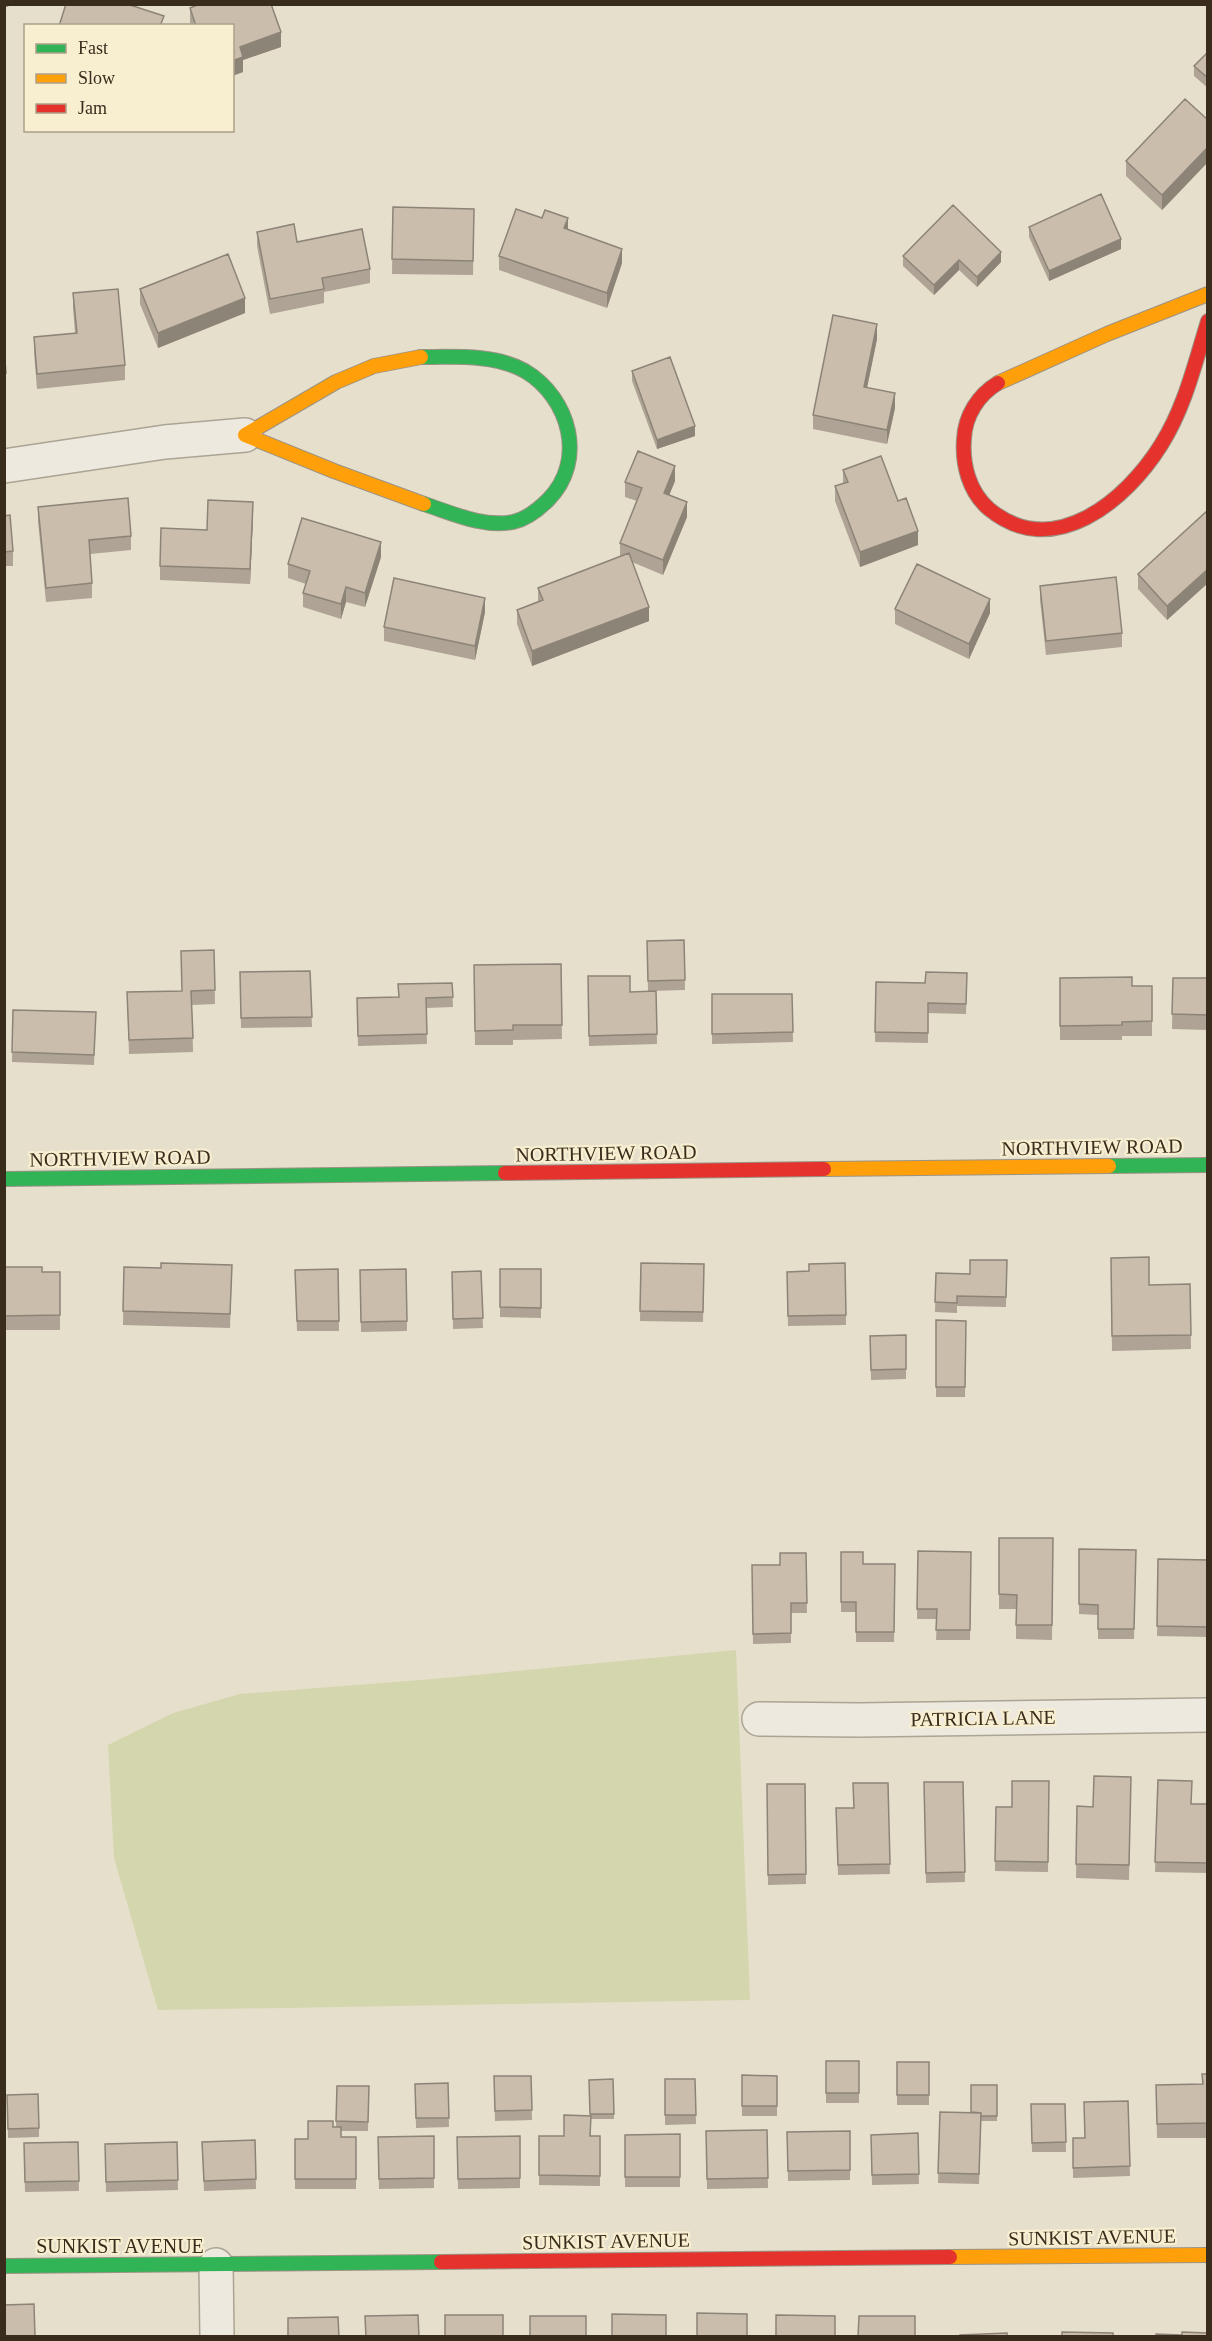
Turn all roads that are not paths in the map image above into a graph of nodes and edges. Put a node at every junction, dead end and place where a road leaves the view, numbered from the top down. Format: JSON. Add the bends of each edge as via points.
{"nodes":[{"id":1,"x":1208,"y":294,"type":"edge"},
{"id":2,"x":1208,"y":321,"type":"edge"},
{"id":3,"x":245,"y":435,"type":"junction"},
{"id":4,"x":4,"y":466,"type":"edge"},
{"id":5,"x":1208,"y":1165,"type":"edge"},
{"id":6,"x":4,"y":1179,"type":"edge"},
{"id":7,"x":1208,"y":1715,"type":"edge"},
{"id":8,"x":759,"y":1719,"type":"dead end"},
{"id":9,"x":1208,"y":2255,"type":"edge"},
{"id":10,"x":216,"y":2265,"type":"junction"},
{"id":11,"x":4,"y":2266,"type":"edge"},
{"id":12,"x":217,"y":2337,"type":"edge"}],
"edges":[{"from":1,"to":2,"type":"street","via":[[1099,336],[986,391],[967,417],[963,440],[962,460],[975,496],[1008,523],[1031,529],[1056,529],[1079,522],[1100,508],[1127,487],[1152,458],[1175,416]]},
{"from":3,"to":3,"type":"street","via":[[359,482],[481,523],[513,522],[532,514],[550,500],[569,464],[569,429],[559,402],[523,371],[464,357],[421,357],[374,366],[336,382]]},
{"from":3,"to":4,"type":"street","via":[[165,442]]},
{"from":5,"to":6,"type":"street","name":"NORTHVIEW ROAD"},
{"from":7,"to":8,"type":"street","name":"PATRICIA LANE"},
{"from":9,"to":10,"type":"street","name":"SUNKIST AVENUE"},
{"from":10,"to":11,"type":"street","name":"SUNKIST AVENUE"},
{"from":10,"to":12,"type":"street"}]}
